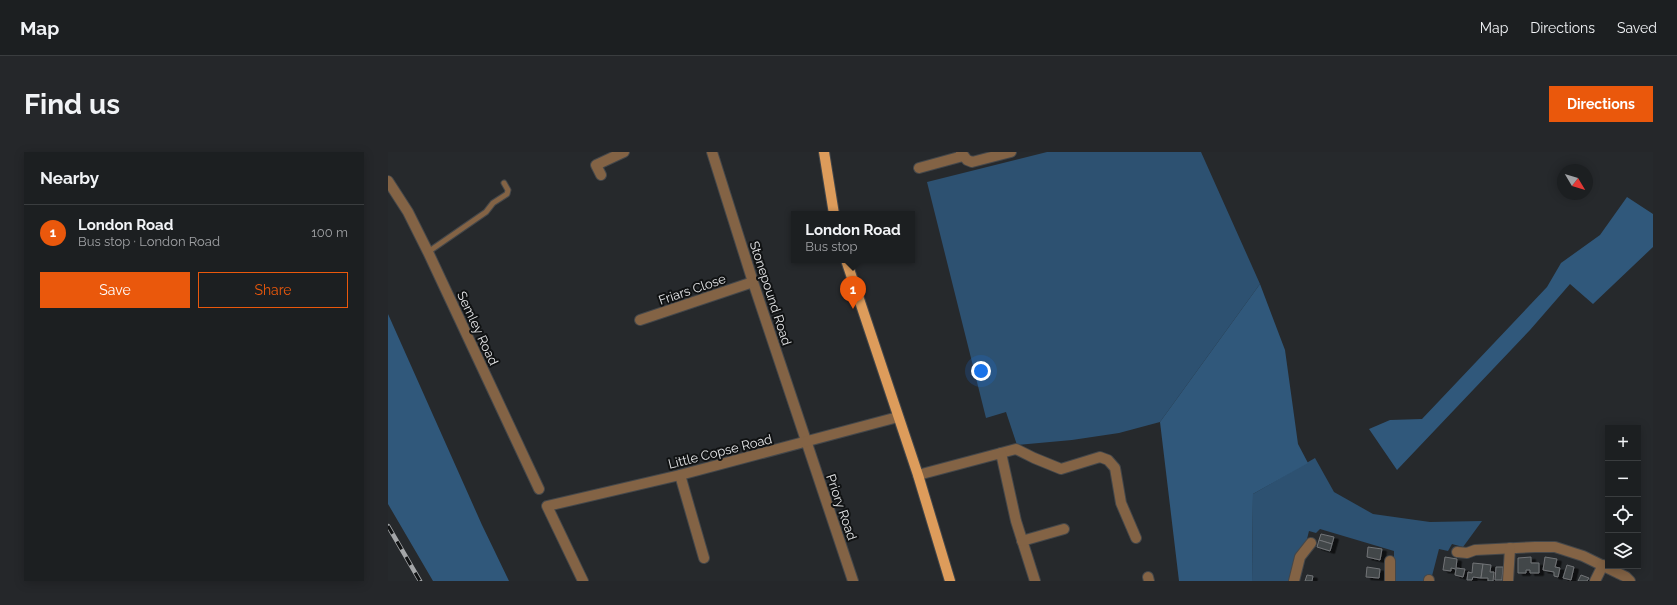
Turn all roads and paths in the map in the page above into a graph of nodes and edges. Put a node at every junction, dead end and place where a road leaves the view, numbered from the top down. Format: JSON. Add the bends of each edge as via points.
{"nodes":[{"id":1,"x":624,"y":152,"type":"edge"},
{"id":2,"x":712,"y":152,"type":"edge"},
{"id":3,"x":824,"y":152,"type":"edge"},
{"id":4,"x":1011,"y":152,"type":"edge"},
{"id":5,"x":962,"y":154,"type":"edge"},
{"id":6,"x":919,"y":168,"type":"dead end"},
{"id":7,"x":601,"y":175,"type":"dead end"},
{"id":8,"x":388,"y":182,"type":"edge"},
{"id":9,"x":504,"y":183,"type":"dead end"},
{"id":10,"x":834,"y":211,"type":"edge"},
{"id":11,"x":428,"y":252,"type":"junction"},
{"id":12,"x":847,"y":263,"type":"edge"},
{"id":13,"x":753,"y":282,"type":"junction"},
{"id":14,"x":640,"y":320,"type":"dead end"},
{"id":15,"x":898,"y":417,"type":"junction"},
{"id":16,"x":806,"y":442,"type":"junction"},
{"id":17,"x":1002,"y":453,"type":"junction"},
{"id":18,"x":680,"y":475,"type":"junction"},
{"id":19,"x":918,"y":475,"type":"junction"},
{"id":20,"x":539,"y":489,"type":"dead end"},
{"id":21,"x":1064,"y":529,"type":"dead end"},
{"id":22,"x":1136,"y":538,"type":"dead end"},
{"id":23,"x":1022,"y":541,"type":"junction"},
{"id":24,"x":1311,"y":543,"type":"dead end"},
{"id":25,"x":1510,"y":548,"type":"junction"},
{"id":26,"x":1457,"y":552,"type":"dead end"},
{"id":27,"x":704,"y":558,"type":"dead end"},
{"id":28,"x":1390,"y":561,"type":"dead end"},
{"id":29,"x":1603,"y":565,"type":"junction"},
{"id":30,"x":583,"y":581,"type":"edge"},
{"id":31,"x":853,"y":581,"type":"edge"},
{"id":32,"x":950,"y":581,"type":"edge"},
{"id":33,"x":1035,"y":581,"type":"edge"},
{"id":34,"x":1294,"y":581,"type":"edge"},
{"id":35,"x":1390,"y":581,"type":"edge"},
{"id":36,"x":1508,"y":581,"type":"edge"},
{"id":37,"x":1595,"y":581,"type":"edge"},
{"id":38,"x":1630,"y":581,"type":"edge"}],
"edges":[{"from":1,"to":7,"type":"street","via":[[596,165]]},
{"from":2,"to":13,"type":"street","name":"Stonepound Road"},
{"from":3,"to":10,"type":"main road"},
{"from":4,"to":5,"type":"street","via":[[972,162]]},
{"from":5,"to":6,"type":"street"},
{"from":8,"to":11,"type":"street","name":"Semley Road","via":[[408,212]]},
{"from":9,"to":11,"type":"lane","via":[[508,190],[507,194],[493,203],[486,212]]},
{"from":11,"to":20,"type":"street","name":"Semley Road"},
{"from":12,"to":15,"type":"main road"},
{"from":13,"to":14,"type":"street","name":"Friars Close"},
{"from":13,"to":16,"type":"street","name":"Stonepound Road"},
{"from":15,"to":16,"type":"street","name":"Little Copse Road"},
{"from":15,"to":19,"type":"main road"},
{"from":16,"to":18,"type":"street","name":"Little Copse Road"},
{"from":16,"to":31,"type":"street","name":"Priory Road"},
{"from":17,"to":19,"type":"street"},
{"from":17,"to":22,"type":"street","via":[[1016,449],[1061,469],[1100,457],[1108,460],[1115,468],[1121,503]]},
{"from":17,"to":23,"type":"street"},
{"from":18,"to":27,"type":"street"},
{"from":18,"to":30,"type":"street","name":"Little Copse Road","via":[[547,506]]},
{"from":19,"to":32,"type":"main road"},
{"from":21,"to":23,"type":"street"},
{"from":23,"to":33,"type":"street"},
{"from":24,"to":34,"type":"street","via":[[1300,557]]},
{"from":25,"to":26,"type":"street"},
{"from":25,"to":29,"type":"street","via":[[1555,547]]},
{"from":25,"to":36,"type":"street"},
{"from":28,"to":35,"type":"street"},
{"from":29,"to":37,"type":"street"},
{"from":29,"to":38,"type":"street"}]}
